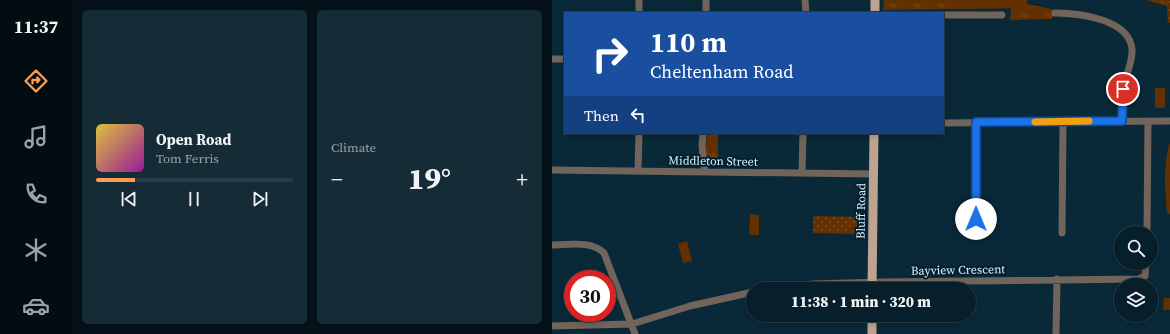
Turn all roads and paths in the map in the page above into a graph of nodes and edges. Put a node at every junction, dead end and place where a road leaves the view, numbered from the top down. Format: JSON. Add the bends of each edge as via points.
{"nodes":[{"id":1,"x":640,"y":0,"type":"edge"},
{"id":2,"x":706,"y":0,"type":"edge"},
{"id":3,"x":805,"y":0,"type":"edge"},
{"id":4,"x":875,"y":0,"type":"edge"},
{"id":5,"x":640,"y":12,"type":"edge"},
{"id":6,"x":706,"y":12,"type":"edge"},
{"id":7,"x":806,"y":12,"type":"edge"},
{"id":8,"x":875,"y":12,"type":"edge"},
{"id":9,"x":1055,"y":13,"type":"dead end"},
{"id":10,"x":944,"y":15,"type":"edge"},
{"id":11,"x":1002,"y":15,"type":"dead end"},
{"id":12,"x":552,"y":59,"type":"edge"},
{"id":13,"x":564,"y":59,"type":"edge"},
{"id":14,"x":1170,"y":120,"type":"edge"},
{"id":15,"x":1122,"y":121,"type":"junction"},
{"id":16,"x":1148,"y":121,"type":"junction"},
{"id":17,"x":944,"y":122,"type":"edge"},
{"id":18,"x":976,"y":122,"type":"junction"},
{"id":19,"x":1063,"y":122,"type":"junction"},
{"id":20,"x":639,"y":134,"type":"edge"},
{"id":21,"x":703,"y":134,"type":"edge"},
{"id":22,"x":802,"y":134,"type":"edge"},
{"id":23,"x":874,"y":134,"type":"edge"},
{"id":24,"x":552,"y":170,"type":"edge"},
{"id":25,"x":638,"y":171,"type":"junction"},
{"id":26,"x":705,"y":172,"type":"junction"},
{"id":27,"x":802,"y":174,"type":"junction"},
{"id":28,"x":873,"y":174,"type":"junction"},
{"id":29,"x":1147,"y":226,"type":"edge"},
{"id":30,"x":976,"y":234,"type":"dead end"},
{"id":31,"x":1062,"y":234,"type":"dead end"},
{"id":32,"x":552,"y":245,"type":"edge"},
{"id":33,"x":1146,"y":270,"type":"edge"},
{"id":34,"x":1057,"y":280,"type":"junction"},
{"id":35,"x":872,"y":282,"type":"edge"},
{"id":36,"x":976,"y":283,"type":"edge"},
{"id":37,"x":746,"y":294,"type":"edge"},
{"id":38,"x":872,"y":322,"type":"edge"},
{"id":39,"x":632,"y":324,"type":"junction"},
{"id":40,"x":552,"y":326,"type":"edge"},
{"id":41,"x":635,"y":334,"type":"edge"},
{"id":42,"x":872,"y":334,"type":"edge"},
{"id":43,"x":1056,"y":334,"type":"edge"}],
"edges":[{"from":1,"to":5,"type":"street"},
{"from":2,"to":6,"type":"street"},
{"from":3,"to":7,"type":"street"},
{"from":4,"to":8,"type":"main road"},
{"from":9,"to":15,"type":"street","via":[[1079,14],[1114,25],[1128,36],[1132,50],[1123,89]]},
{"from":10,"to":11,"type":"street"},
{"from":12,"to":13,"type":"street"},
{"from":14,"to":16,"type":"street"},
{"from":15,"to":16,"type":"street"},
{"from":15,"to":19,"type":"street"},
{"from":16,"to":29,"type":"street"},
{"from":17,"to":18,"type":"street"},
{"from":18,"to":19,"type":"street"},
{"from":18,"to":30,"type":"street"},
{"from":19,"to":31,"type":"street"},
{"from":20,"to":25,"type":"street"},
{"from":21,"to":26,"type":"street"},
{"from":22,"to":27,"type":"street"},
{"from":23,"to":28,"type":"main road","name":"Bluff Road"},
{"from":24,"to":25,"type":"street","name":"Middleton Street"},
{"from":25,"to":26,"type":"street","name":"Middleton Street"},
{"from":26,"to":27,"type":"street","name":"Middleton Street"},
{"from":27,"to":28,"type":"street","name":"Middleton Street"},
{"from":28,"to":35,"type":"main road","name":"Bluff Road"},
{"from":32,"to":39,"type":"street","via":[[588,245],[600,249],[607,258]]},
{"from":33,"to":34,"type":"street","name":"Bayview Crescent","via":[[1144,278]]},
{"from":34,"to":36,"type":"street","name":"Bayview Crescent"},
{"from":34,"to":43,"type":"street"},
{"from":37,"to":39,"type":"street","via":[[690,306]]},
{"from":38,"to":42,"type":"main road"},
{"from":39,"to":40,"type":"street"},
{"from":39,"to":41,"type":"street"}]}
